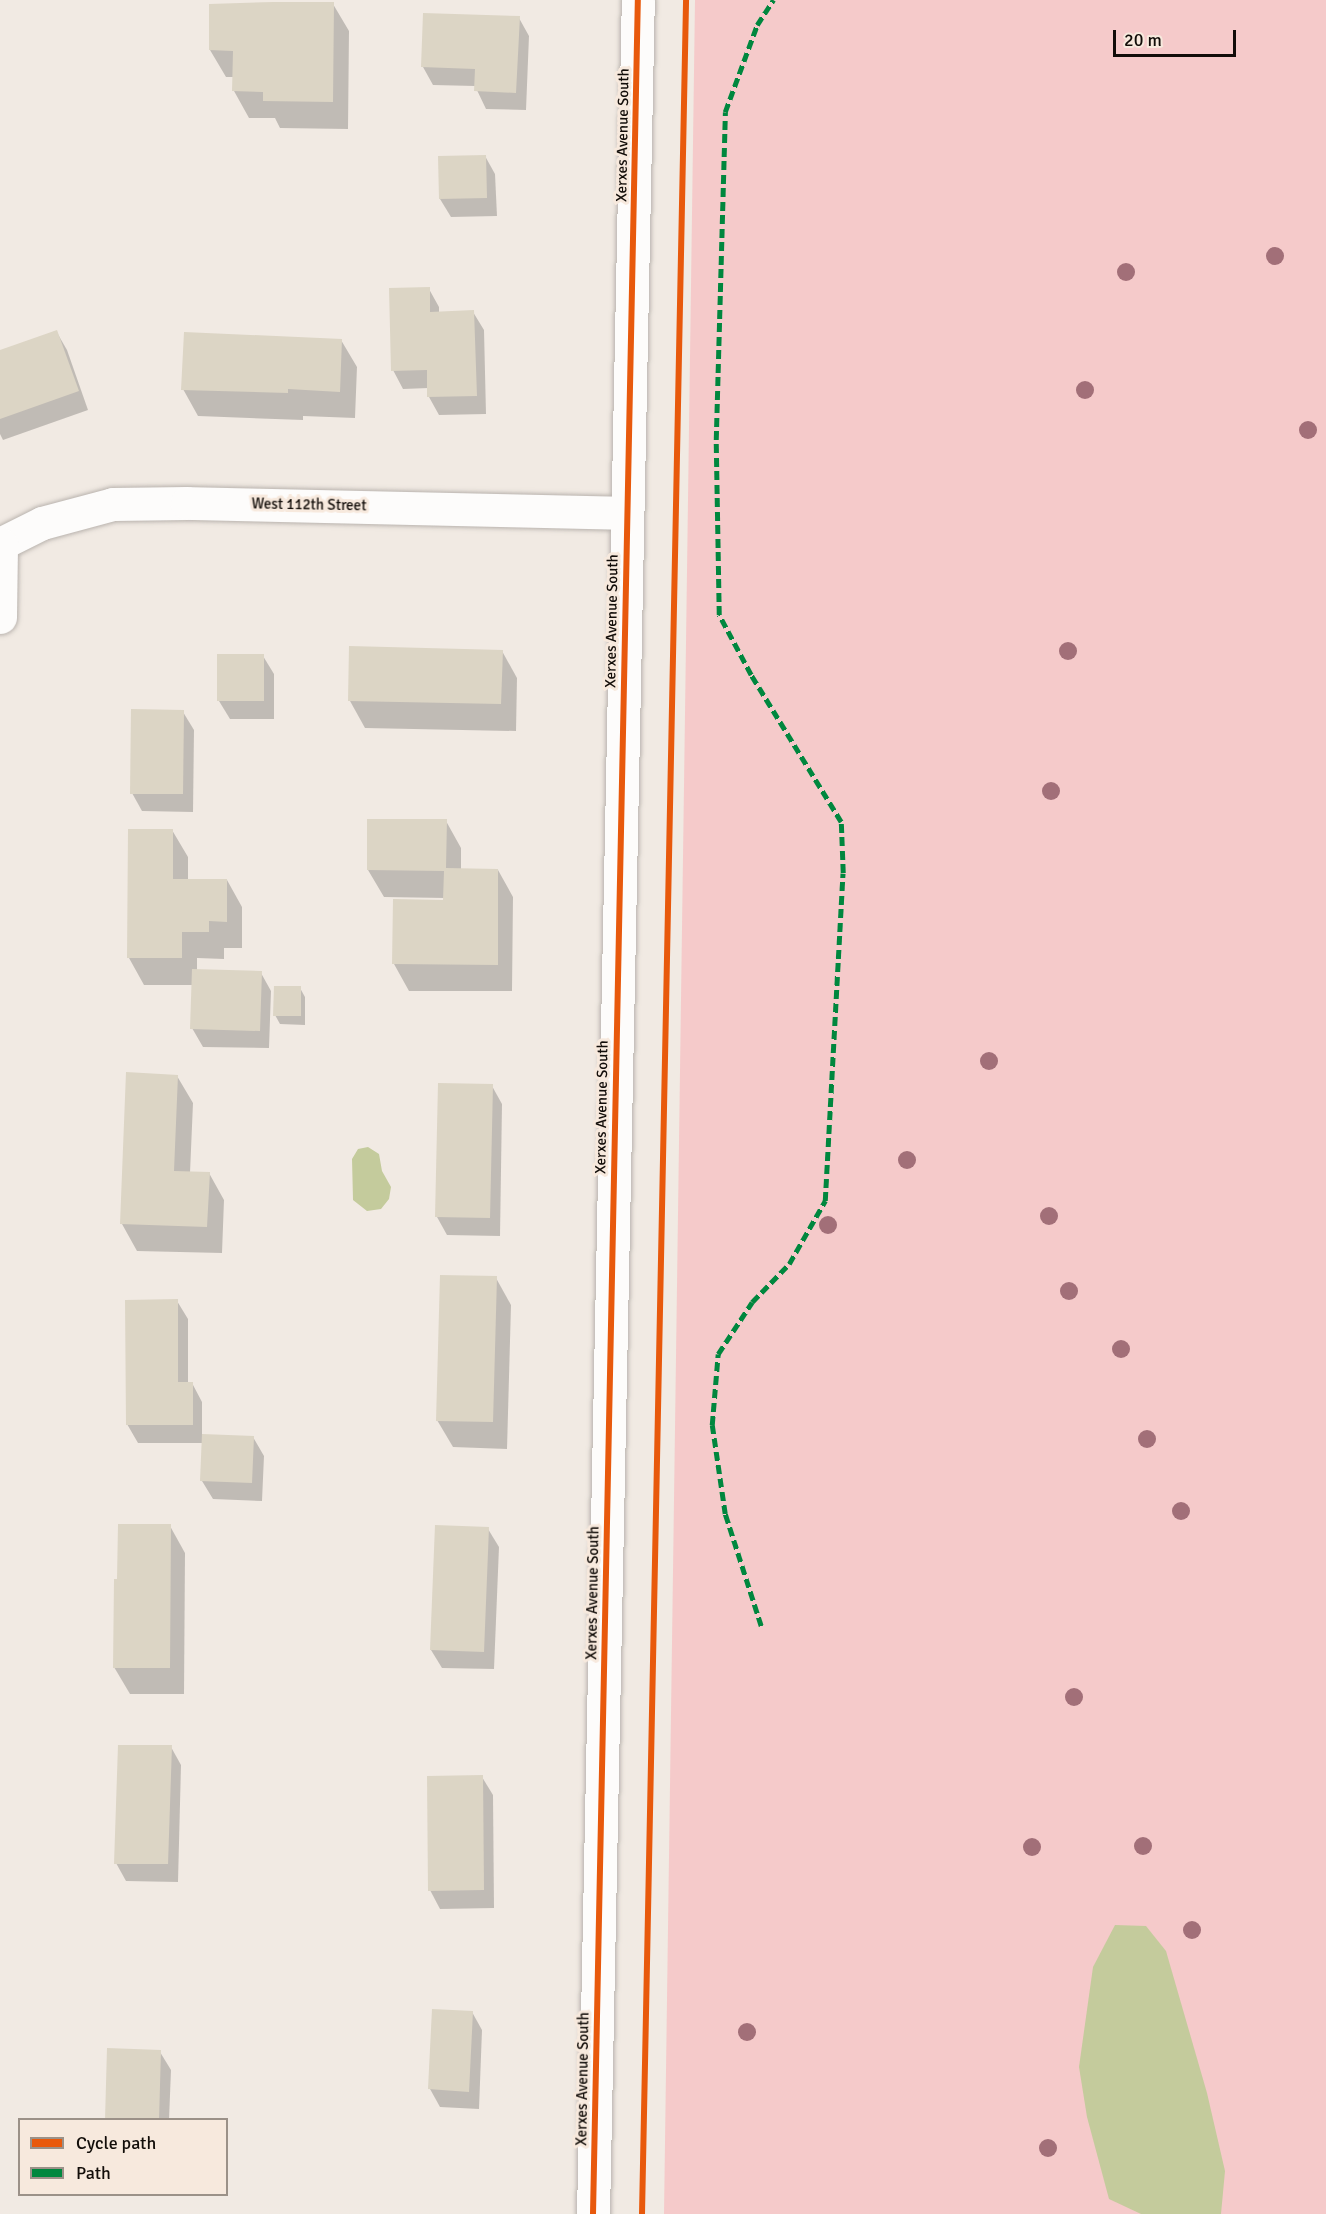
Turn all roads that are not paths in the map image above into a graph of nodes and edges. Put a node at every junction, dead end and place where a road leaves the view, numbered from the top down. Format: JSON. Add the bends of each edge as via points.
{"nodes":[{"id":1,"x":638,"y":0,"type":"edge"},
{"id":2,"x":626,"y":513,"type":"junction"},
{"id":3,"x":1,"y":544,"type":"edge"},
{"id":4,"x":0,"y":617,"type":"edge"},
{"id":5,"x":592,"y":2214,"type":"edge"}],
"edges":[{"from":1,"to":2,"type":"street","name":"Xerxes Avenue South"},
{"from":2,"to":3,"type":"street","name":"West 112th Street","via":[[113,504],[42,523]]},
{"from":2,"to":5,"type":"street","name":"Xerxes Avenue South"},
{"from":3,"to":4,"type":"street"}]}
